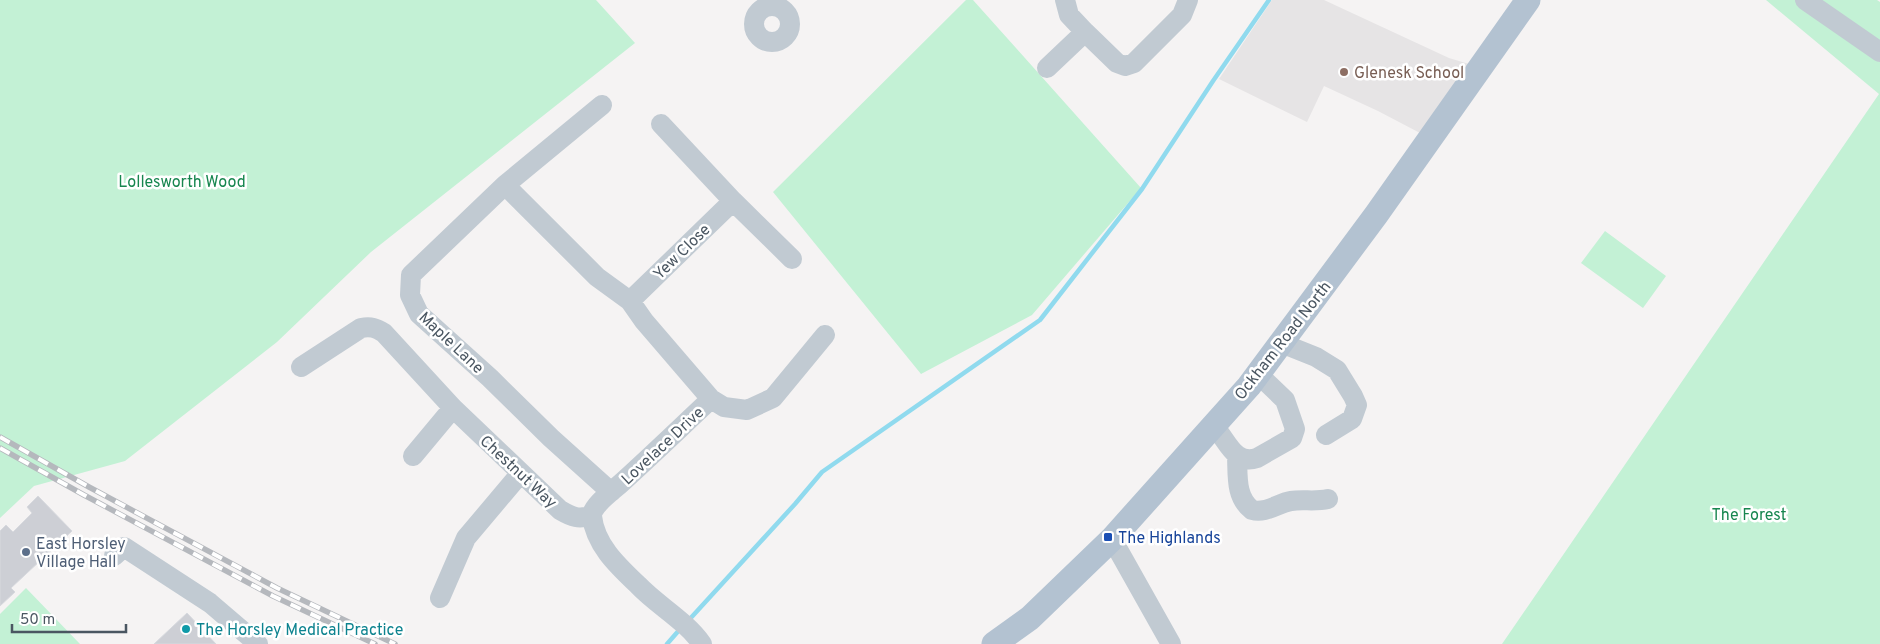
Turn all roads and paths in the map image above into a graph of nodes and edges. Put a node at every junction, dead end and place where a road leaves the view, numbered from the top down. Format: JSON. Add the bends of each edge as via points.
{"nodes":[{"id":1,"x":1065,"y":0,"type":"edge"},
{"id":2,"x":1188,"y":0,"type":"edge"},
{"id":3,"x":1528,"y":0,"type":"edge"},
{"id":4,"x":1805,"y":0,"type":"edge"},
{"id":5,"x":1085,"y":32,"type":"junction"},
{"id":6,"x":1880,"y":52,"type":"edge"},
{"id":7,"x":1047,"y":68,"type":"dead end"},
{"id":8,"x":602,"y":105,"type":"dead end"},
{"id":9,"x":661,"y":124,"type":"dead end"},
{"id":10,"x":505,"y":186,"type":"junction"},
{"id":11,"x":733,"y":201,"type":"junction"},
{"id":12,"x":792,"y":259,"type":"dead end"},
{"id":13,"x":630,"y":301,"type":"junction"},
{"id":14,"x":825,"y":335,"type":"dead end"},
{"id":15,"x":1281,"y":343,"type":"junction"},
{"id":16,"x":301,"y":367,"type":"dead end"},
{"id":17,"x":1258,"y":374,"type":"junction"},
{"id":18,"x":710,"y":399,"type":"junction"},
{"id":19,"x":453,"y":408,"type":"junction"},
{"id":20,"x":1214,"y":425,"type":"junction"},
{"id":21,"x":1326,"y":435,"type":"dead end"},
{"id":22,"x":413,"y":456,"type":"dead end"},
{"id":23,"x":1237,"y":456,"type":"junction"},
{"id":24,"x":520,"y":474,"type":"junction"},
{"id":25,"x":612,"y":492,"type":"junction"},
{"id":26,"x":1328,"y":499,"type":"dead end"},
{"id":27,"x":592,"y":515,"type":"junction"},
{"id":28,"x":1112,"y":539,"type":"junction"},
{"id":29,"x":119,"y":552,"type":"dead end"},
{"id":30,"x":440,"y":598,"type":"dead end"},
{"id":31,"x":697,"y":638,"type":"edge"},
{"id":32,"x":258,"y":644,"type":"edge"},
{"id":33,"x":994,"y":644,"type":"edge"},
{"id":34,"x":1171,"y":644,"type":"edge"}],
"edges":[{"from":1,"to":5,"type":"street","via":[[1069,15]]},
{"from":2,"to":5,"type":"street","via":[[1176,22],[1141,57],[1125,66],[1108,56]]},
{"from":3,"to":15,"type":"main road","name":"Ockham Road North","via":[[1376,216]]},
{"from":4,"to":6,"type":"street"},
{"from":5,"to":7,"type":"street"},
{"from":8,"to":10,"type":"street","name":"Maple Lane"},
{"from":9,"to":11,"type":"street"},
{"from":10,"to":13,"type":"street","name":"Lovelace Drive","via":[[597,277]]},
{"from":10,"to":25,"type":"street","name":"Maple Lane","via":[[411,276],[410,295],[419,314]]},
{"from":11,"to":12,"type":"street"},
{"from":11,"to":13,"type":"street","name":"Yew Close"},
{"from":13,"to":18,"type":"street","name":"Lovelace Drive"},
{"from":14,"to":18,"type":"street","via":[[773,398],[747,410],[724,408]]},
{"from":15,"to":17,"type":"main road","name":"Ockham Road North"},
{"from":15,"to":21,"type":"street","via":[[1337,370],[1354,396],[1357,405],[1352,419]]},
{"from":16,"to":19,"type":"street","name":"Chestnut Way","via":[[350,334],[370,326],[384,333]]},
{"from":17,"to":20,"type":"main road","name":"Ockham Road North"},
{"from":17,"to":23,"type":"street","via":[[1285,400],[1295,433],[1258,458],[1252,460]]},
{"from":18,"to":25,"type":"street","name":"Lovelace Drive"},
{"from":19,"to":22,"type":"street"},
{"from":19,"to":24,"type":"street","name":"Chestnut Way"},
{"from":20,"to":23,"type":"street"},
{"from":20,"to":28,"type":"main road","name":"Ockham Road North"},
{"from":23,"to":26,"type":"street","via":[[1241,498],[1252,510],[1264,511],[1291,501]]},
{"from":24,"to":27,"type":"street","name":"Chestnut Way","via":[[560,510],[574,518]]},
{"from":24,"to":30,"type":"street","via":[[466,538]]},
{"from":25,"to":27,"type":"street","name":"Lovelace Drive"},
{"from":27,"to":31,"type":"street","via":[[608,556]]},
{"from":28,"to":33,"type":"main road","name":"Ockham Road North","via":[[1030,618]]},
{"from":28,"to":34,"type":"street"},
{"from":29,"to":32,"type":"street","via":[[178,591],[210,603]]}]}
